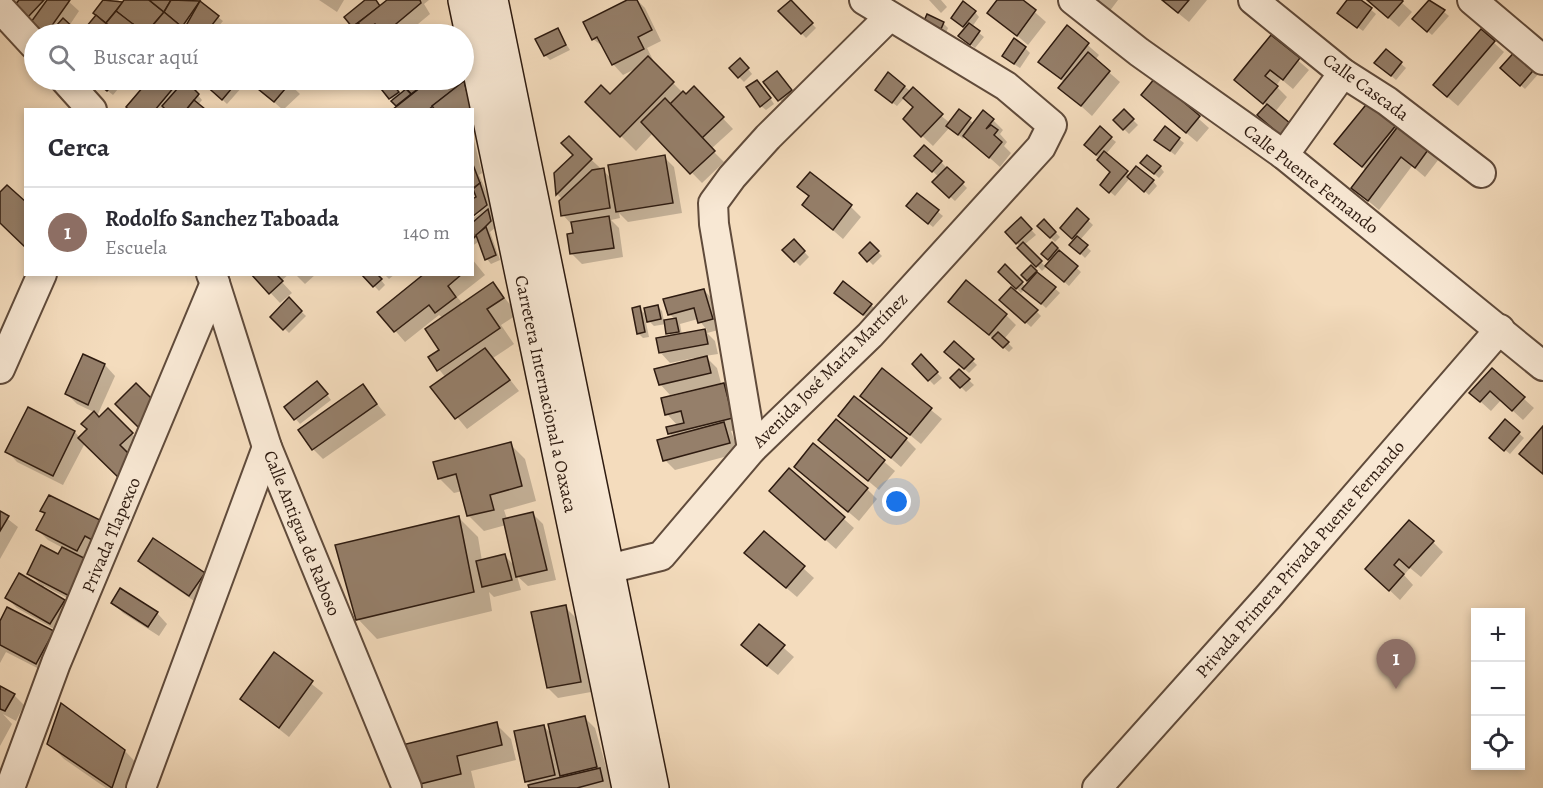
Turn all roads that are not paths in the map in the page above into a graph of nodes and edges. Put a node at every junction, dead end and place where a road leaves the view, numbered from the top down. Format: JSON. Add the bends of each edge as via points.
{"nodes":[{"id":1,"x":465,"y":0,"type":"edge"},
{"id":2,"x":491,"y":0,"type":"edge"},
{"id":3,"x":864,"y":0,"type":"edge"},
{"id":4,"x":1073,"y":0,"type":"edge"},
{"id":5,"x":1253,"y":0,"type":"edge"},
{"id":6,"x":1472,"y":0,"type":"edge"},
{"id":7,"x":889,"y":17,"type":"junction"},
{"id":8,"x":5,"y":24,"type":"edge"},
{"id":9,"x":471,"y":24,"type":"edge"},
{"id":10,"x":24,"y":38,"type":"edge"},
{"id":11,"x":474,"y":39,"type":"edge"},
{"id":12,"x":1543,"y":60,"type":"edge"},
{"id":13,"x":1343,"y":73,"type":"junction"},
{"id":14,"x":74,"y":90,"type":"edge"},
{"id":15,"x":90,"y":108,"type":"edge"},
{"id":16,"x":1284,"y":155,"type":"junction"},
{"id":17,"x":1481,"y":173,"type":"dead end"},
{"id":18,"x":41,"y":276,"type":"edge"},
{"id":19,"x":213,"y":279,"type":"edge"},
{"id":20,"x":1500,"y":329,"type":"junction"},
{"id":21,"x":1543,"y":366,"type":"edge"},
{"id":22,"x":0,"y":369,"type":"edge"},
{"id":23,"x":267,"y":447,"type":"junction"},
{"id":24,"x":752,"y":449,"type":"junction"},
{"id":25,"x":578,"y":486,"type":"junction"},
{"id":26,"x":595,"y":572,"type":"junction"},
{"id":27,"x":10,"y":788,"type":"edge"},
{"id":28,"x":141,"y":788,"type":"edge"},
{"id":29,"x":406,"y":788,"type":"edge"},
{"id":30,"x":628,"y":788,"type":"edge"},
{"id":31,"x":652,"y":788,"type":"edge"},
{"id":32,"x":1097,"y":788,"type":"edge"}],
"edges":[{"from":1,"to":9,"type":"street","name":"Carretera Internacional a Oaxaca"},
{"from":2,"to":25,"type":"street","name":"Carretera Internacional a Oaxaca"},
{"from":3,"to":7,"type":"street"},
{"from":4,"to":16,"type":"street","name":"Calle Puente Fernando"},
{"from":5,"to":13,"type":"street","name":"Calle Cascada"},
{"from":6,"to":12,"type":"street"},
{"from":7,"to":24,"type":"street","via":[[768,137],[713,203]]},
{"from":7,"to":24,"type":"street","name":"Avenida José María Martínez","via":[[1006,86],[1052,124],[1041,147],[870,335]]},
{"from":8,"to":10,"type":"street"},
{"from":11,"to":25,"type":"street","name":"Carretera Internacional a Oaxaca"},
{"from":13,"to":16,"type":"street"},
{"from":13,"to":17,"type":"street","name":"Calle Cascada","via":[[1387,101]]},
{"from":14,"to":15,"type":"street"},
{"from":16,"to":20,"type":"street","name":"Calle Puente Fernando"},
{"from":18,"to":22,"type":"street"},
{"from":19,"to":23,"type":"street","name":"Calle Antigua de Raboso"},
{"from":19,"to":27,"type":"street","name":"Privada Tlapexco","via":[[56,663]]},
{"from":20,"to":21,"type":"street","name":"Calle Puente Fernando"},
{"from":20,"to":32,"type":"street","name":"Privada Primera Privada Puente Fernando","via":[[1269,597]]},
{"from":23,"to":28,"type":"street"},
{"from":23,"to":29,"type":"street","name":"Calle Antigua de Raboso"},
{"from":24,"to":26,"type":"street","name":"Avenida José María Martínez","via":[[660,556]]},
{"from":25,"to":26,"type":"street","name":"Carretera Internacional a Oaxaca"},
{"from":26,"to":30,"type":"street","name":"Carretera Internacional a Oaxaca"},
{"from":26,"to":31,"type":"street","name":"Carretera Internacional a Oaxaca"}]}
